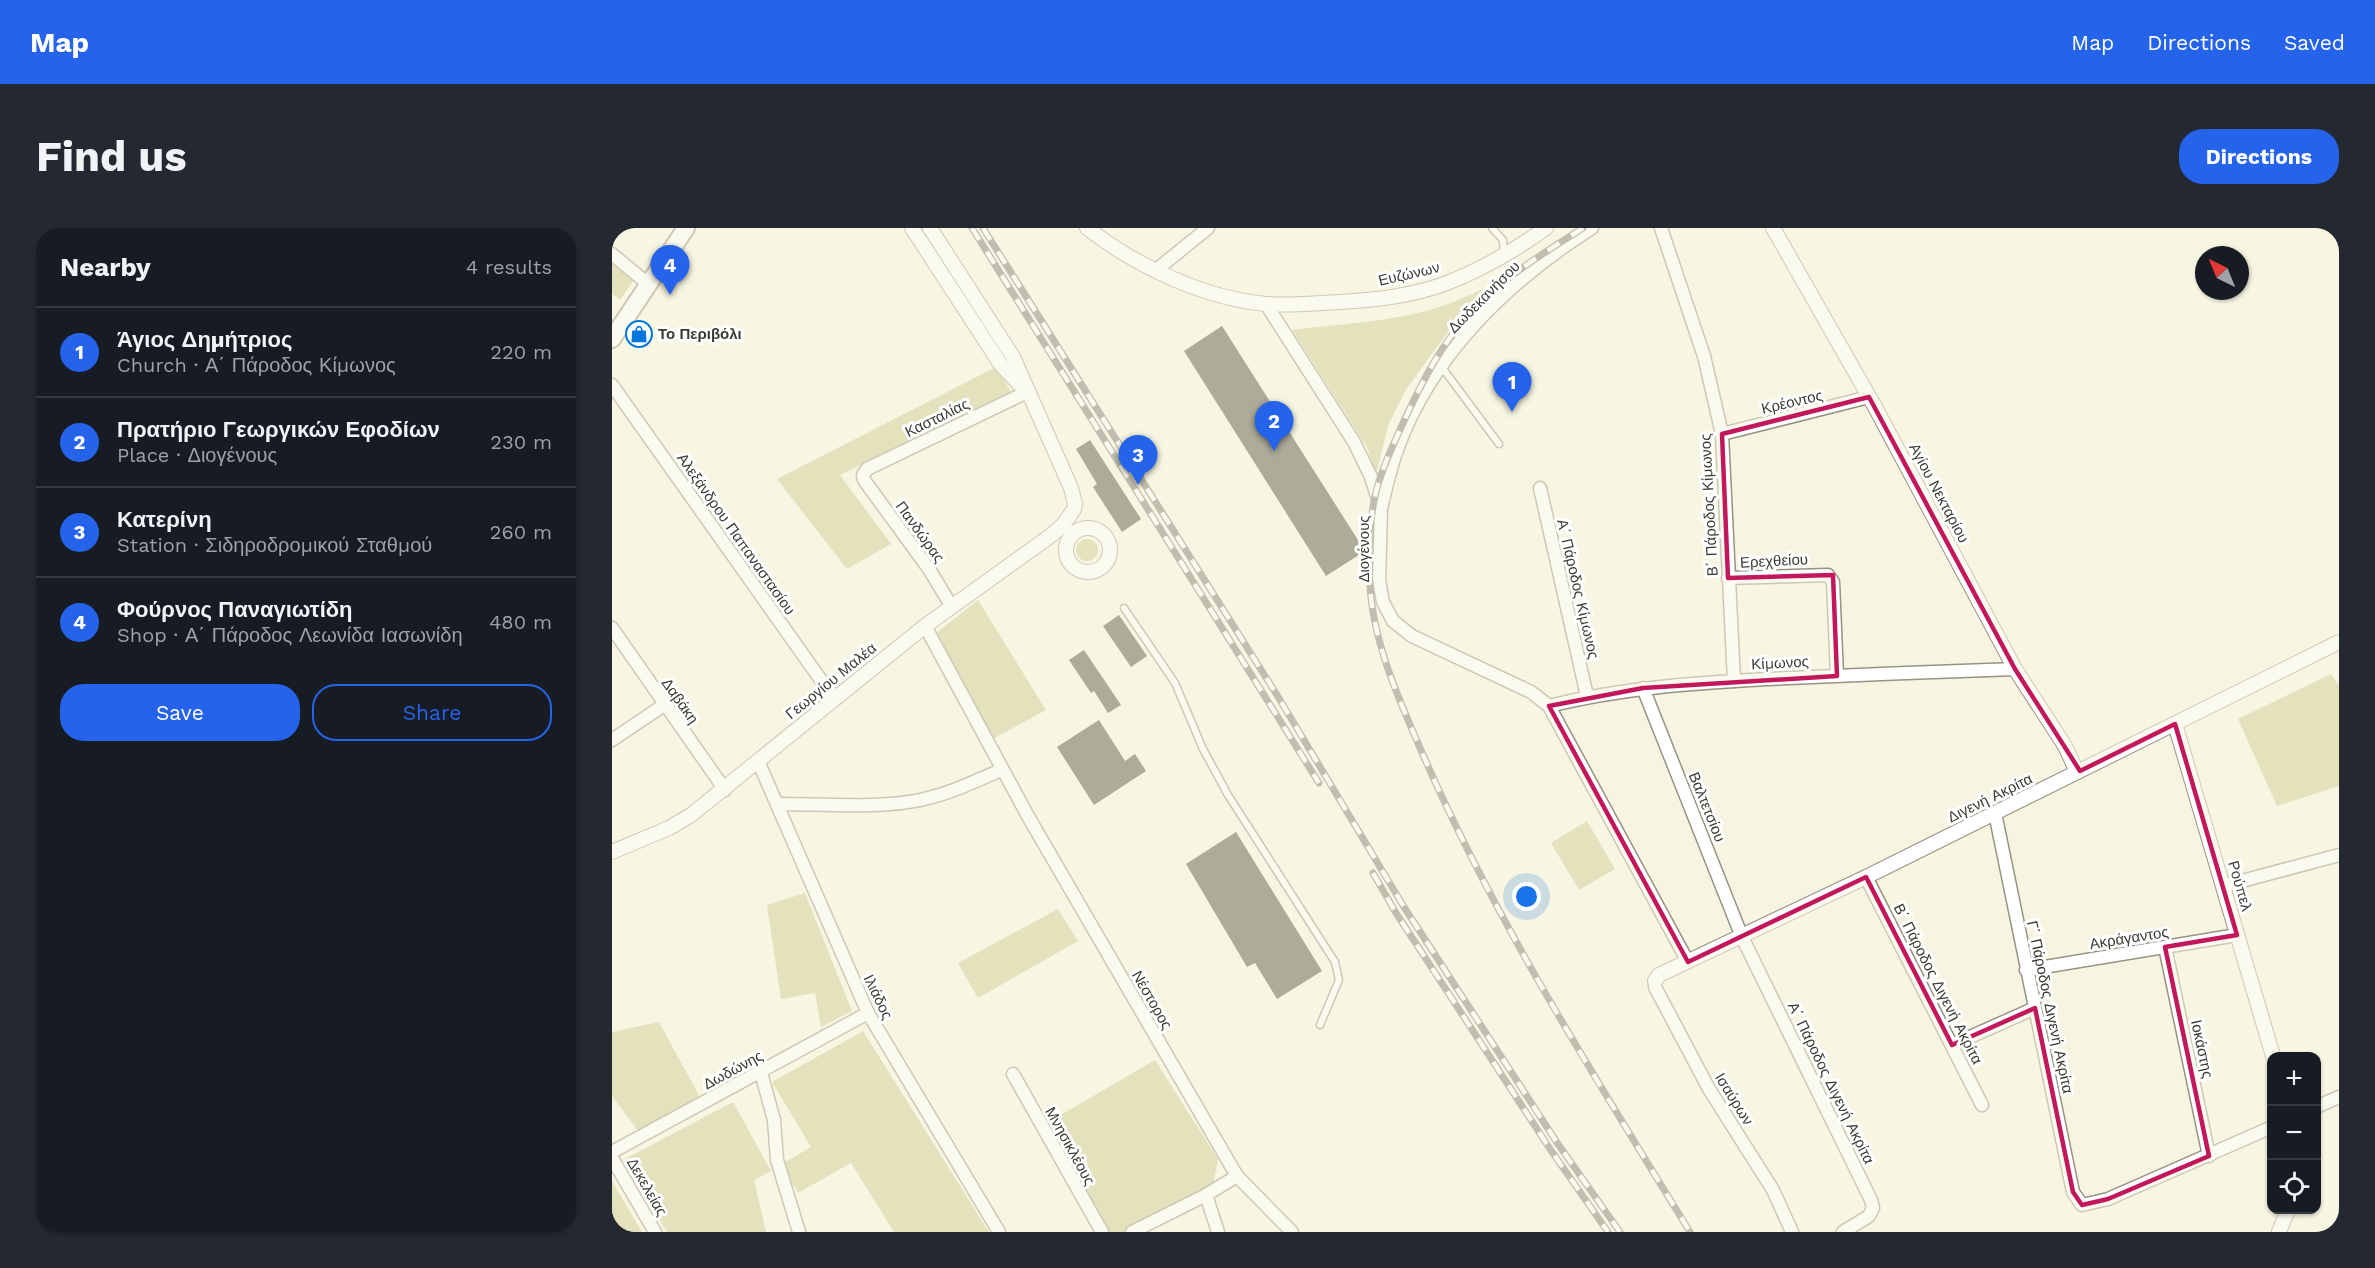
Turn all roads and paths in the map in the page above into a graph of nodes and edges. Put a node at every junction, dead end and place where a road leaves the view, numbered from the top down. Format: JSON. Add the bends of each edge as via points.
{"nodes":[{"id":1,"x":693,"y":228,"type":"edge"},
{"id":2,"x":912,"y":228,"type":"edge"},
{"id":3,"x":930,"y":228,"type":"edge"},
{"id":4,"x":1087,"y":228,"type":"edge"},
{"id":5,"x":1208,"y":228,"type":"edge"},
{"id":6,"x":1492,"y":228,"type":"edge"},
{"id":7,"x":1546,"y":228,"type":"edge"},
{"id":8,"x":1592,"y":228,"type":"edge"},
{"id":9,"x":1661,"y":228,"type":"edge"},
{"id":10,"x":1773,"y":228,"type":"edge"},
{"id":11,"x":681,"y":233,"type":"edge"},
{"id":12,"x":612,"y":254,"type":"edge"},
{"id":13,"x":1504,"y":256,"type":"junction"},
{"id":14,"x":1155,"y":271,"type":"junction"},
{"id":15,"x":648,"y":284,"type":"junction"},
{"id":16,"x":1266,"y":304,"type":"junction"},
{"id":17,"x":612,"y":339,"type":"edge"},
{"id":18,"x":1441,"y":366,"type":"junction"},
{"id":19,"x":612,"y":385,"type":"edge"},
{"id":20,"x":1027,"y":392,"type":"junction"},
{"id":21,"x":1869,"y":397,"type":"junction"},
{"id":22,"x":1722,"y":434,"type":"junction"},
{"id":23,"x":1499,"y":444,"type":"dead end"},
{"id":24,"x":863,"y":475,"type":"joint"},
{"id":25,"x":1540,"y":488,"type":"dead end"},
{"id":26,"x":1381,"y":509,"type":"junction"},
{"id":27,"x":1064,"y":524,"type":"junction"},
{"id":28,"x":1083,"y":529,"type":"junction"},
{"id":29,"x":1042,"y":543,"type":"junction"},
{"id":30,"x":1066,"y":551,"type":"junction"},
{"id":31,"x":1728,"y":578,"type":"junction"},
{"id":32,"x":952,"y":607,"type":"junction"},
{"id":33,"x":1124,"y":608,"type":"dead end"},
{"id":34,"x":925,"y":626,"type":"junction"},
{"id":35,"x":612,"y":628,"type":"edge"},
{"id":36,"x":2339,"y":642,"type":"edge"},
{"id":37,"x":2015,"y":669,"type":"junction"},
{"id":38,"x":1837,"y":675,"type":"junction"},
{"id":39,"x":1734,"y":681,"type":"junction"},
{"id":40,"x":1643,"y":688,"type":"junction"},
{"id":41,"x":1587,"y":696,"type":"junction"},
{"id":42,"x":837,"y":698,"type":"junction"},
{"id":43,"x":664,"y":705,"type":"junction"},
{"id":44,"x":1550,"y":706,"type":"junction"},
{"id":45,"x":2175,"y":724,"type":"junction"},
{"id":46,"x":612,"y":740,"type":"edge"},
{"id":47,"x":758,"y":761,"type":"junction"},
{"id":48,"x":1001,"y":770,"type":"junction"},
{"id":49,"x":2077,"y":772,"type":"junction"},
{"id":50,"x":725,"y":790,"type":"junction"},
{"id":51,"x":777,"y":804,"type":"junction"},
{"id":52,"x":1995,"y":813,"type":"junction"},
{"id":53,"x":612,"y":852,"type":"edge"},
{"id":54,"x":2339,"y":855,"type":"edge"},
{"id":55,"x":1866,"y":877,"type":"junction"},
{"id":56,"x":2223,"y":886,"type":"junction"},
{"id":57,"x":2236,"y":935,"type":"junction"},
{"id":58,"x":1742,"y":936,"type":"junction"},
{"id":59,"x":2165,"y":947,"type":"junction"},
{"id":60,"x":1688,"y":962,"type":"junction"},
{"id":61,"x":2026,"y":970,"type":"junction"},
{"id":62,"x":1655,"y":981,"type":"joint"},
{"id":63,"x":2035,"y":1008,"type":"junction"},
{"id":64,"x":868,"y":1013,"type":"junction"},
{"id":65,"x":1320,"y":1025,"type":"dead end"},
{"id":66,"x":1952,"y":1045,"type":"junction"},
{"id":67,"x":2272,"y":1052,"type":"edge"},
{"id":68,"x":761,"y":1073,"type":"junction"},
{"id":69,"x":1013,"y":1074,"type":"dead end"},
{"id":70,"x":2339,"y":1097,"type":"edge"},
{"id":71,"x":1982,"y":1106,"type":"dead end"},
{"id":72,"x":2318,"y":1106,"type":"edge"},
{"id":73,"x":2267,"y":1129,"type":"edge"},
{"id":74,"x":612,"y":1152,"type":"edge"},
{"id":75,"x":2210,"y":1156,"type":"junction"},
{"id":76,"x":612,"y":1158,"type":"edge"},
{"id":77,"x":1237,"y":1176,"type":"junction"},
{"id":78,"x":1206,"y":1195,"type":"junction"},
{"id":79,"x":2286,"y":1214,"type":"edge"},
{"id":80,"x":655,"y":1232,"type":"edge"},
{"id":81,"x":798,"y":1232,"type":"edge"},
{"id":82,"x":999,"y":1232,"type":"edge"},
{"id":83,"x":1102,"y":1232,"type":"edge"},
{"id":84,"x":1132,"y":1232,"type":"edge"},
{"id":85,"x":1218,"y":1232,"type":"edge"},
{"id":86,"x":1292,"y":1232,"type":"edge"},
{"id":87,"x":1792,"y":1232,"type":"edge"},
{"id":88,"x":1843,"y":1232,"type":"edge"},
{"id":89,"x":2279,"y":1232,"type":"edge"}],
"edges":[{"from":1,"to":11,"type":"main road"},
{"from":2,"to":20,"type":"street","via":[[1001,365]]},
{"from":3,"to":20,"type":"street","via":[[1013,357]]},
{"from":4,"to":14,"type":"street"},
{"from":5,"to":14,"type":"street"},
{"from":6,"to":13,"type":"lane","via":[[1503,240]]},
{"from":7,"to":13,"type":"street","name":"Ευζώνων"},
{"from":8,"to":18,"type":"street","name":"Δωδεκανήσου","via":[[1524,276],[1484,314]]},
{"from":9,"to":22,"type":"street","name":"Β΄ Πάροδος Κίμωνος","via":[[1704,356]]},
{"from":10,"to":21,"type":"street","name":"Αγίου Νεκταρίου"},
{"from":11,"to":15,"type":"main road"},
{"from":12,"to":15,"type":"street"},
{"from":13,"to":16,"type":"street","name":"Ευζώνων","via":[[1444,284],[1400,296]]},
{"from":14,"to":16,"type":"street","via":[[1200,288]]},
{"from":15,"to":17,"type":"main road"},
{"from":16,"to":26,"type":"street","name":"Διογένους","via":[[1354,442]]},
{"from":18,"to":23,"type":"lane"},
{"from":18,"to":26,"type":"street","name":"Δωδεκανήσου","via":[[1419,401],[1397,450]]},
{"from":19,"to":42,"type":"street","name":"Αλεξάνδρου Παπαναστασίου"},
{"from":20,"to":24,"type":"street","name":"Κασταλίας","via":[[867,469]]},
{"from":20,"to":27,"type":"street","via":[[1075,504]]},
{"from":21,"to":22,"type":"street","name":"Κρέοντος"},
{"from":21,"to":37,"type":"street","name":"Αγίου Νεκταρίου"},
{"from":22,"to":31,"type":"street","name":"Β΄ Πάροδος Κίμωνος"},
{"from":24,"to":32,"type":"street","name":"Πανδώρας"},
{"from":25,"to":41,"type":"street","name":"Α΄ Πάροδος Κίμωνος"},
{"from":26,"to":44,"type":"street","name":"Διογένους","via":[[1379,580],[1383,602],[1394,621],[1412,636],[1531,692]]},
{"from":27,"to":28,"type":"street"},
{"from":27,"to":29,"type":"street","name":"Γεωργίου Μαλέα"},
{"from":27,"to":30,"type":"street"},
{"from":28,"to":30,"type":"street","via":[[1069,540]]},
{"from":28,"to":30,"type":"street","via":[[1095,529],[1107,539],[1110,550],[1105,565],[1083,572],[1070,563]]},
{"from":29,"to":30,"type":"street"},
{"from":29,"to":32,"type":"street","name":"Γεωργίου Μαλέα"},
{"from":31,"to":38,"type":"street","name":"Ερεχθείου","via":[[1828,575],[1833,582]]},
{"from":31,"to":39,"type":"street","name":"Β΄ Πάροδος Κίμωνος"},
{"from":32,"to":34,"type":"street","name":"Γεωργίου Μαλέα"},
{"from":33,"to":65,"type":"lane","via":[[1175,683],[1228,795],[1335,962],[1339,980]]},
{"from":34,"to":42,"type":"street","name":"Γεωργίου Μαλέα"},
{"from":34,"to":48,"type":"street","name":"Νέστορος"},
{"from":35,"to":43,"type":"street","name":"Δαβάκη"},
{"from":36,"to":45,"type":"street","name":"Διγενή Ακρίτα"},
{"from":37,"to":38,"type":"street","name":"Κίμωνος"},
{"from":37,"to":49,"type":"street","name":"Αγίου Νεκταρίου","via":[[2065,746]]},
{"from":38,"to":39,"type":"street","name":"Κίμωνος"},
{"from":39,"to":40,"type":"street","name":"Κίμωνος"},
{"from":40,"to":41,"type":"street","name":"Κίμωνος"},
{"from":40,"to":58,"type":"street","name":"Βαλτετσίου"},
{"from":41,"to":44,"type":"street","name":"Κίμωνος"},
{"from":42,"to":47,"type":"street","name":"Γεωργίου Μαλέα"},
{"from":43,"to":46,"type":"street"},
{"from":43,"to":50,"type":"street","name":"Δαβάκη"},
{"from":44,"to":60,"type":"street","name":"Διογένους"},
{"from":45,"to":49,"type":"street","name":"Διγενή Ακρίτα"},
{"from":45,"to":56,"type":"street","name":"Ρούπελ"},
{"from":47,"to":50,"type":"street","name":"Γεωργίου Μαλέα"},
{"from":47,"to":51,"type":"street","name":"Ιλιάδος"},
{"from":48,"to":51,"type":"street","via":[[922,800]]},
{"from":48,"to":77,"type":"street","name":"Νέστορος"},
{"from":49,"to":52,"type":"street","name":"Διγενή Ακρίτα"},
{"from":50,"to":53,"type":"street","name":"Γεωργίου Μαλέα","via":[[669,828]]},
{"from":51,"to":64,"type":"street","name":"Ιλιάδος"},
{"from":52,"to":55,"type":"street","name":"Διγενή Ακρίτα"},
{"from":52,"to":61,"type":"street","name":"Γ΄ Πάροδος Διγενή Ακρίτα"},
{"from":54,"to":56,"type":"street"},
{"from":55,"to":58,"type":"street","name":"Διγενή Ακρίτα"},
{"from":55,"to":66,"type":"street","name":"Β΄ Πάροδος Διγενή Ακρίτα"},
{"from":56,"to":57,"type":"street","name":"Ρούπελ"},
{"from":57,"to":59,"type":"street","name":"Ακράγαντος"},
{"from":57,"to":67,"type":"street","name":"Ρούπελ"},
{"from":58,"to":60,"type":"street","name":"Διγενή Ακρίτα"},
{"from":58,"to":88,"type":"street","name":"Α΄ Πάροδος Διγενή Ακρίτα","via":[[1871,1200],[1869,1216]]},
{"from":59,"to":61,"type":"street","name":"Ακράγαντος"},
{"from":59,"to":75,"type":"street","name":"Ιοκάστης"},
{"from":60,"to":62,"type":"street","name":"Διγενή Ακρίτα","via":[[1659,975]]},
{"from":61,"to":63,"type":"street","name":"Γ΄ Πάροδος Διγενή Ακρίτα"},
{"from":62,"to":87,"type":"street","name":"Ισαύρων","via":[[1709,1089],[1773,1190]]},
{"from":63,"to":66,"type":"street"},
{"from":63,"to":75,"type":"street","name":"Γ΄ Πάροδος Διγενή Ακρίτα","via":[[2073,1192],[2082,1205],[2108,1200]]},
{"from":64,"to":68,"type":"street","name":"Δωδώνης"},
{"from":64,"to":82,"type":"street","name":"Ιλιάδος"},
{"from":66,"to":71,"type":"street","name":"Β΄ Πάροδος Διγενή Ακρίτα"},
{"from":68,"to":74,"type":"street","name":"Δωδώνης"},
{"from":68,"to":81,"type":"street","via":[[774,1120],[777,1160]]},
{"from":69,"to":83,"type":"street","name":"Μνησικλέους"},
{"from":70,"to":72,"type":"street"},
{"from":73,"to":75,"type":"street"},
{"from":76,"to":80,"type":"street","name":"Δεκελείας"},
{"from":77,"to":78,"type":"street"},
{"from":77,"to":86,"type":"street","name":"Νέστορος"},
{"from":78,"to":84,"type":"street"},
{"from":78,"to":85,"type":"street"},
{"from":79,"to":89,"type":"street"}]}
